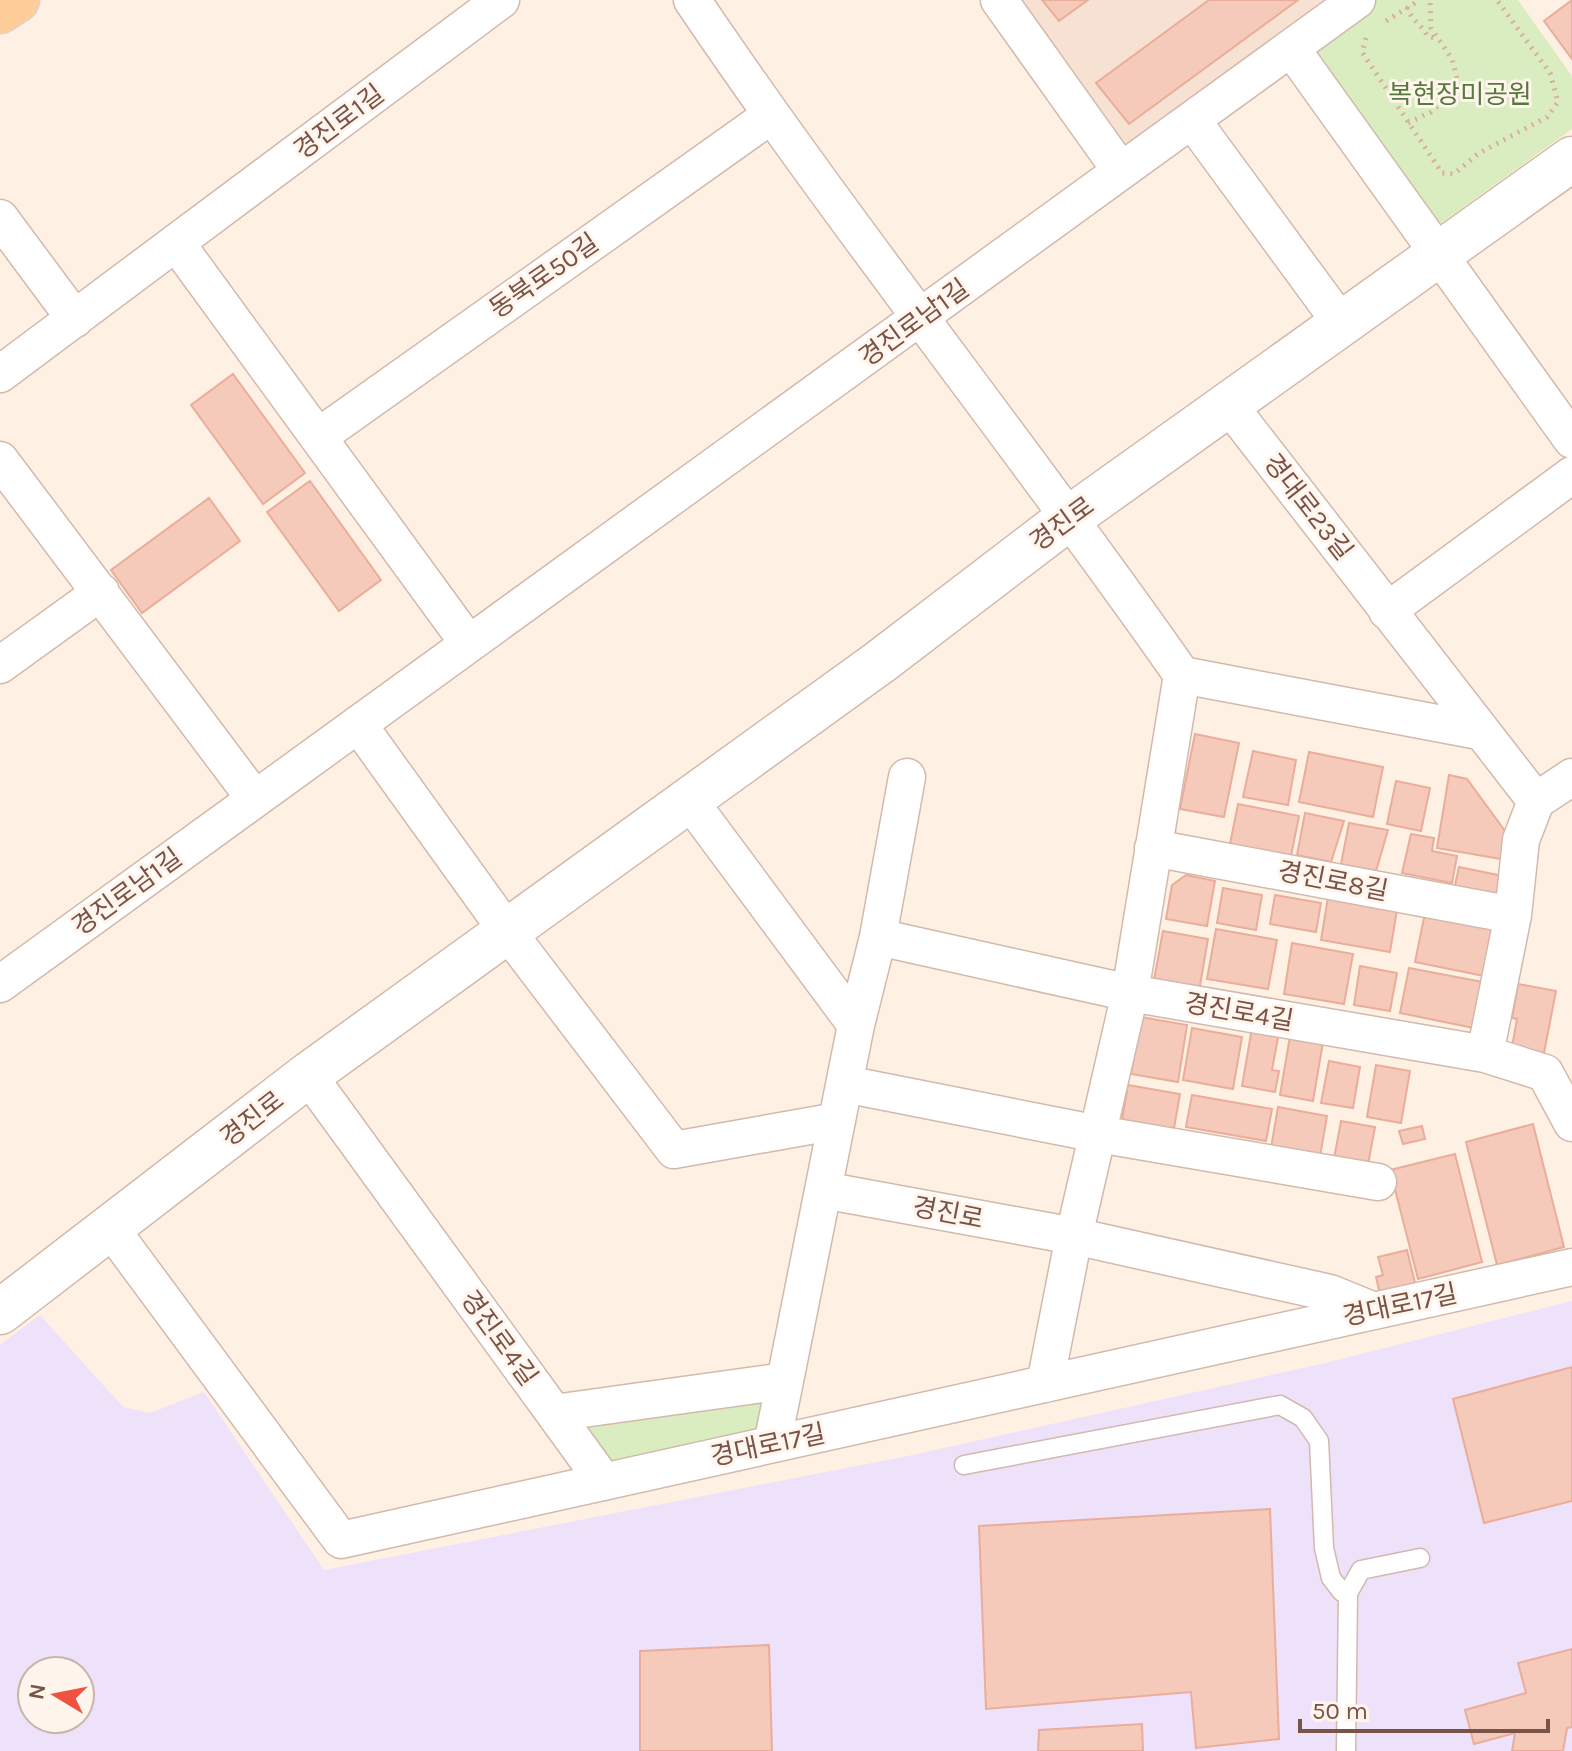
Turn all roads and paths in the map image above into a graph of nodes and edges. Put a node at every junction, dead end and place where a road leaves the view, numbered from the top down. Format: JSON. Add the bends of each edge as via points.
{"nodes":[{"id":1,"x":17,"y":0,"type":"edge"},
{"id":2,"x":501,"y":0,"type":"edge"},
{"id":3,"x":692,"y":0,"type":"edge"},
{"id":4,"x":999,"y":0,"type":"edge"},
{"id":5,"x":1420,"y":0,"type":"edge"},
{"id":6,"x":1430,"y":0,"type":"edge"},
{"id":7,"x":1497,"y":0,"type":"edge"},
{"id":8,"x":1407,"y":7,"type":"junction"},
{"id":9,"x":0,"y":11,"type":"edge"},
{"id":10,"x":1367,"y":13,"type":"edge"},
{"id":11,"x":1368,"y":35,"type":"dead end"},
{"id":12,"x":1440,"y":40,"type":"junction"},
{"id":13,"x":1291,"y":48,"type":"junction"},
{"id":14,"x":770,"y":116,"type":"junction"},
{"id":15,"x":1192,"y":120,"type":"junction"},
{"id":16,"x":1408,"y":123,"type":"junction"},
{"id":17,"x":1572,"y":159,"type":"edge"},
{"id":18,"x":1121,"y":171,"type":"junction"},
{"id":19,"x":0,"y":218,"type":"edge"},
{"id":20,"x":177,"y":244,"type":"junction"},
{"id":21,"x":1438,"y":254,"type":"junction"},
{"id":22,"x":75,"y":319,"type":"junction"},
{"id":23,"x":919,"y":320,"type":"junction"},
{"id":24,"x":1341,"y":323,"type":"junction"},
{"id":25,"x":0,"y":374,"type":"edge"},
{"id":26,"x":1228,"y":404,"type":"junction"},
{"id":27,"x":1572,"y":440,"type":"edge"},
{"id":28,"x":325,"y":448,"type":"junction"},
{"id":29,"x":0,"y":460,"type":"edge"},
{"id":30,"x":1572,"y":475,"type":"edge"},
{"id":31,"x":1072,"y":516,"type":"junction"},
{"id":32,"x":111,"y":606,"type":"junction"},
{"id":33,"x":1387,"y":611,"type":"junction"},
{"id":34,"x":469,"y":644,"type":"junction"},
{"id":35,"x":0,"y":665,"type":"edge"},
{"id":36,"x":1182,"y":675,"type":"junction"},
{"id":37,"x":358,"y":724,"type":"junction"},
{"id":38,"x":1479,"y":731,"type":"junction"},
{"id":39,"x":907,"y":777,"type":"dead end"},
{"id":40,"x":1572,"y":777,"type":"edge"},
{"id":41,"x":255,"y":799,"type":"junction"},
{"id":42,"x":689,"y":800,"type":"junction"},
{"id":43,"x":1536,"y":801,"type":"junction"},
{"id":44,"x":1153,"y":848,"type":"junction"},
{"id":45,"x":1513,"y":915,"type":"junction"},
{"id":46,"x":507,"y":931,"type":"junction"},
{"id":47,"x":878,"y":937,"type":"junction"},
{"id":48,"x":0,"y":984,"type":"edge"},
{"id":49,"x":1130,"y":993,"type":"junction"},
{"id":50,"x":856,"y":1025,"type":"junction"},
{"id":51,"x":1485,"y":1054,"type":"junction"},
{"id":52,"x":308,"y":1075,"type":"junction"},
{"id":53,"x":845,"y":1084,"type":"junction"},
{"id":54,"x":837,"y":1121,"type":"junction"},
{"id":55,"x":1572,"y":1123,"type":"edge"},
{"id":56,"x":1098,"y":1134,"type":"junction"},
{"id":57,"x":1378,"y":1182,"type":"dead end"},
{"id":58,"x":823,"y":1190,"type":"junction"},
{"id":59,"x":111,"y":1229,"type":"junction"},
{"id":60,"x":1074,"y":1236,"type":"junction"},
{"id":61,"x":1572,"y":1267,"type":"edge"},
{"id":62,"x":1374,"y":1311,"type":"junction"},
{"id":63,"x":0,"y":1312,"type":"edge"},
{"id":64,"x":785,"y":1381,"type":"junction"},
{"id":65,"x":1045,"y":1384,"type":"junction"},
{"id":66,"x":554,"y":1413,"type":"junction"},
{"id":67,"x":772,"y":1444,"type":"junction"},
{"id":68,"x":964,"y":1465,"type":"dead end"},
{"id":69,"x":604,"y":1482,"type":"junction"},
{"id":70,"x":1420,"y":1558,"type":"dead end"},
{"id":71,"x":1348,"y":1593,"type":"junction"},
{"id":72,"x":1346,"y":1751,"type":"edge"}],
"edges":[{"from":1,"to":9,"type":"main road"},
{"from":2,"to":20,"type":"street","name":"경진로1길"},
{"from":3,"to":14,"type":"street"},
{"from":4,"to":18,"type":"street"},
{"from":5,"to":8,"type":"path"},
{"from":6,"to":12,"type":"path","via":[[1431,28]]},
{"from":7,"to":16,"type":"path","via":[[1556,84],[1553,113],[1448,176]]},
{"from":8,"to":10,"type":"path"},
{"from":8,"to":12,"type":"path","via":[[1427,36]]},
{"from":10,"to":13,"type":"street","name":"경진로남1길"},
{"from":11,"to":16,"type":"path","via":[[1362,52]]},
{"from":12,"to":16,"type":"path","via":[[1452,59],[1458,89]]},
{"from":13,"to":15,"type":"street","name":"경진로남1길"},
{"from":13,"to":21,"type":"street"},
{"from":14,"to":23,"type":"street"},
{"from":14,"to":28,"type":"street","name":"동북로50길"},
{"from":15,"to":18,"type":"street","name":"경진로남1길"},
{"from":15,"to":24,"type":"street"},
{"from":17,"to":21,"type":"street","name":"경진로"},
{"from":18,"to":23,"type":"street","name":"경진로남1길"},
{"from":19,"to":22,"type":"street"},
{"from":20,"to":22,"type":"street","name":"경진로1길"},
{"from":20,"to":28,"type":"street"},
{"from":21,"to":24,"type":"street","name":"경진로"},
{"from":21,"to":27,"type":"street"},
{"from":22,"to":25,"type":"street","name":"경진로1길"},
{"from":23,"to":31,"type":"street"},
{"from":23,"to":34,"type":"street","name":"경진로남1길"},
{"from":24,"to":26,"type":"street","name":"경진로"},
{"from":26,"to":31,"type":"street","name":"경진로"},
{"from":26,"to":33,"type":"street","name":"경대로23길"},
{"from":28,"to":34,"type":"street"},
{"from":29,"to":32,"type":"street"},
{"from":30,"to":33,"type":"street"},
{"from":31,"to":36,"type":"street"},
{"from":31,"to":42,"type":"street","name":"경진로"},
{"from":32,"to":35,"type":"street"},
{"from":32,"to":41,"type":"street"},
{"from":33,"to":38,"type":"street","name":"경대로23길"},
{"from":34,"to":37,"type":"street","name":"경진로남1길"},
{"from":36,"to":38,"type":"street"},
{"from":36,"to":44,"type":"street"},
{"from":37,"to":41,"type":"street","name":"경진로남1길"},
{"from":37,"to":46,"type":"street"},
{"from":38,"to":43,"type":"street","name":"경대로23길"},
{"from":39,"to":47,"type":"street"},
{"from":40,"to":43,"type":"street"},
{"from":41,"to":48,"type":"street","name":"경진로남1길"},
{"from":42,"to":46,"type":"street","name":"경진로"},
{"from":42,"to":50,"type":"street"},
{"from":43,"to":45,"type":"street","via":[[1521,840]]},
{"from":44,"to":45,"type":"street","name":"경진로8길"},
{"from":44,"to":49,"type":"street"},
{"from":45,"to":51,"type":"street"},
{"from":46,"to":52,"type":"street","name":"경진로"},
{"from":46,"to":54,"type":"street","via":[[674,1150]]},
{"from":47,"to":49,"type":"street","name":"경진로4길"},
{"from":47,"to":50,"type":"street"},
{"from":49,"to":51,"type":"street","name":"경진로4길"},
{"from":49,"to":56,"type":"street"},
{"from":50,"to":53,"type":"street"},
{"from":51,"to":55,"type":"street","name":"경진로4길","via":[[1545,1073]]},
{"from":52,"to":59,"type":"street","name":"경진로"},
{"from":52,"to":66,"type":"street","name":"경진로4길"},
{"from":53,"to":54,"type":"street"},
{"from":53,"to":56,"type":"street"},
{"from":54,"to":58,"type":"street"},
{"from":56,"to":57,"type":"street"},
{"from":56,"to":60,"type":"street"},
{"from":58,"to":60,"type":"street","name":"경진로"},
{"from":58,"to":64,"type":"street"},
{"from":59,"to":63,"type":"street","name":"경진로"},
{"from":59,"to":69,"type":"street","name":"경대로17길","via":[[341,1540]]},
{"from":60,"to":62,"type":"street","via":[[1330,1293]]},
{"from":60,"to":65,"type":"street"},
{"from":61,"to":62,"type":"street","name":"경대로17길"},
{"from":62,"to":65,"type":"street","name":"경대로17길"},
{"from":64,"to":66,"type":"street","name":"경진로4길"},
{"from":64,"to":67,"type":"street"},
{"from":65,"to":67,"type":"street","name":"경대로17길"},
{"from":66,"to":69,"type":"street"},
{"from":67,"to":69,"type":"street","name":"경대로17길"},
{"from":68,"to":71,"type":"lane","via":[[1280,1405],[1303,1418],[1319,1441],[1324,1548],[1331,1578]]},
{"from":70,"to":71,"type":"lane","via":[[1361,1570]]},
{"from":71,"to":72,"type":"lane"}]}
